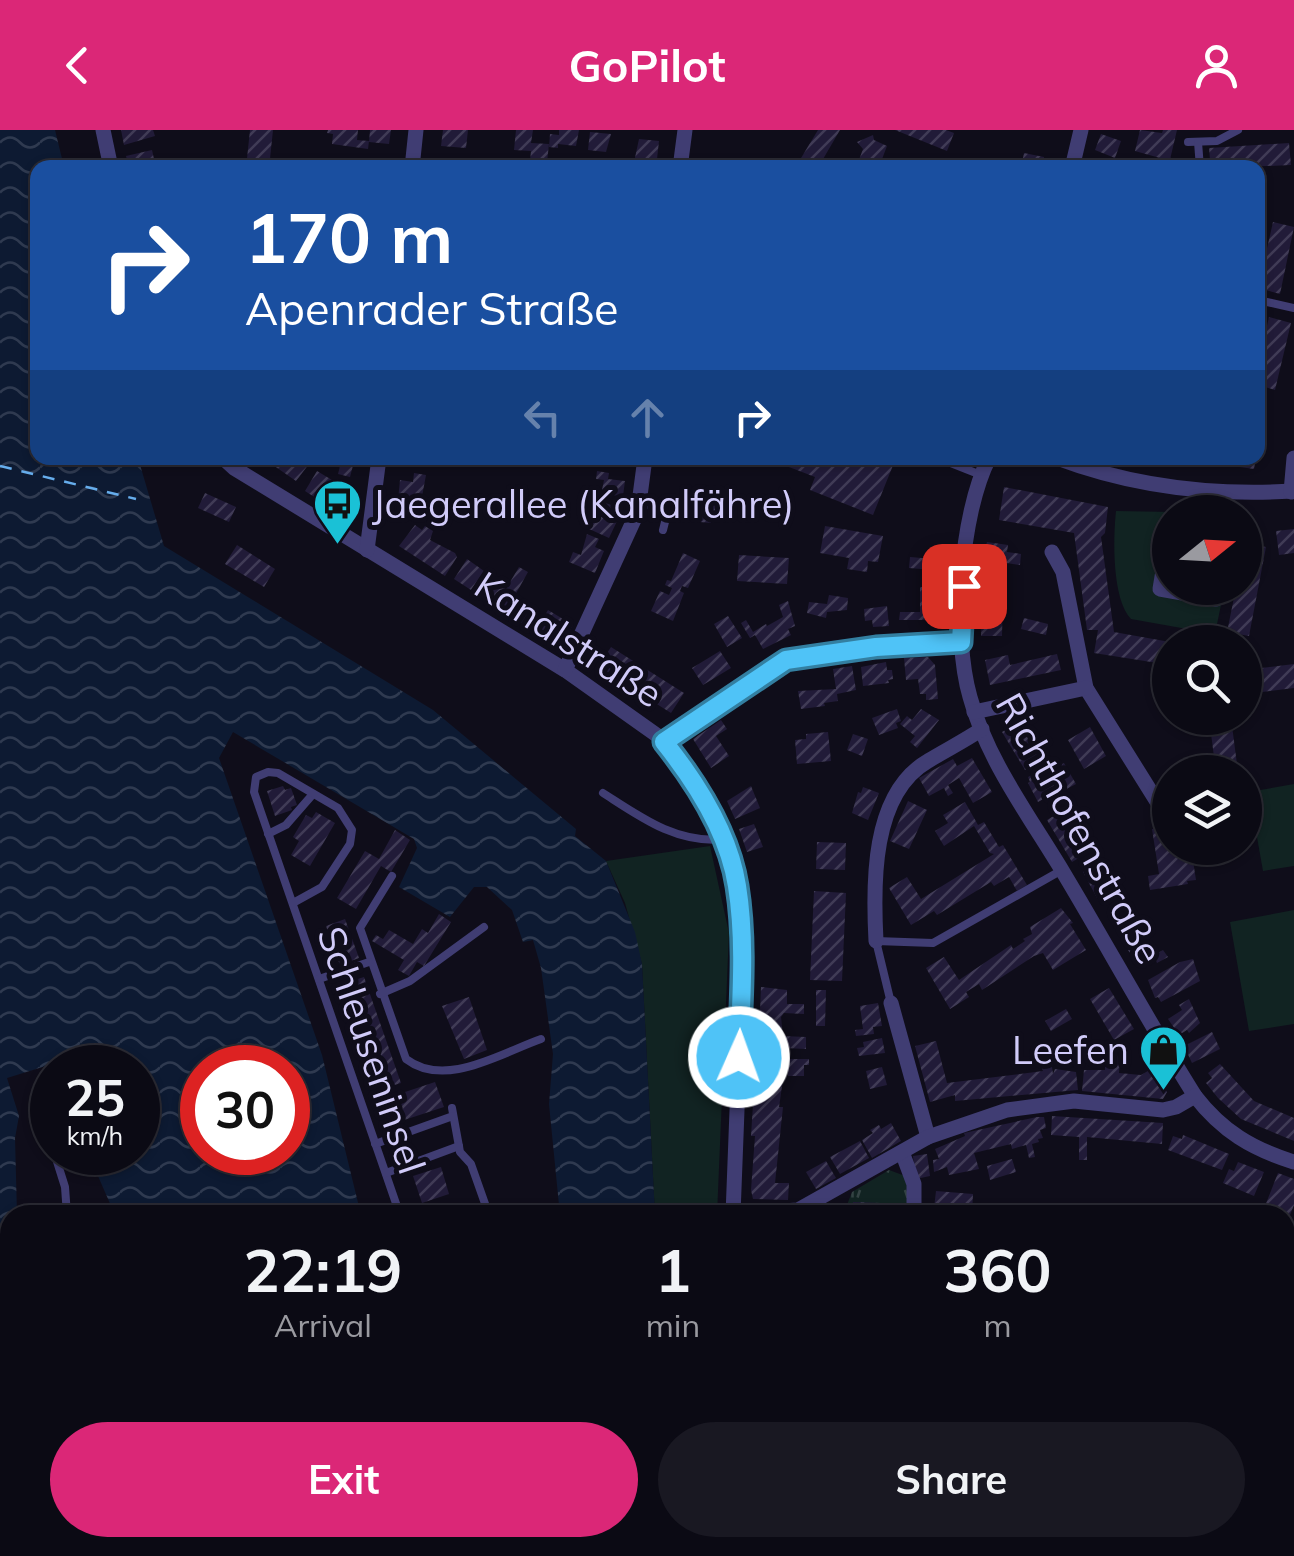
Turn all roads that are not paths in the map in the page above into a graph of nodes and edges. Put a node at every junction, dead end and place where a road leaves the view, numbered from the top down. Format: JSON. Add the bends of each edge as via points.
{"nodes":[{"id":1,"x":104,"y":130,"type":"edge"},
{"id":2,"x":416,"y":130,"type":"edge"},
{"id":3,"x":685,"y":130,"type":"edge"},
{"id":4,"x":1081,"y":130,"type":"edge"},
{"id":5,"x":1238,"y":130,"type":"edge"},
{"id":6,"x":110,"y":160,"type":"edge"},
{"id":7,"x":413,"y":160,"type":"edge"},
{"id":8,"x":681,"y":160,"type":"edge"},
{"id":9,"x":1074,"y":160,"type":"edge"},
{"id":10,"x":1198,"y":160,"type":"edge"},
{"id":11,"x":1265,"y":302,"type":"edge"},
{"id":12,"x":1294,"y":308,"type":"edge"},
{"id":13,"x":1294,"y":458,"type":"edge"},
{"id":14,"x":231,"y":465,"type":"edge"},
{"id":15,"x":378,"y":465,"type":"edge"},
{"id":16,"x":644,"y":465,"type":"edge"},
{"id":17,"x":956,"y":465,"type":"edge"},
{"id":18,"x":986,"y":465,"type":"edge"},
{"id":19,"x":1079,"y":465,"type":"edge"},
{"id":20,"x":981,"y":475,"type":"junction"},
{"id":21,"x":1198,"y":490,"type":"junction"},
{"id":22,"x":1292,"y":492,"type":"edge"},
{"id":23,"x":1198,"y":495,"type":"edge"},
{"id":24,"x":641,"y":499,"type":"junction"},
{"id":25,"x":662,"y":530,"type":"dead end"},
{"id":26,"x":367,"y":550,"type":"junction"},
{"id":27,"x":1052,"y":552,"type":"dead end"},
{"id":28,"x":961,"y":642,"type":"junction"},
{"id":29,"x":565,"y":670,"type":"junction"},
{"id":30,"x":1086,"y":688,"type":"junction"},
{"id":31,"x":974,"y":712,"type":"junction"},
{"id":32,"x":982,"y":729,"type":"junction"},
{"id":33,"x":664,"y":742,"type":"junction"},
{"id":34,"x":1152,"y":787,"type":"edge"},
{"id":35,"x":313,"y":794,"type":"junction"},
{"id":36,"x":603,"y":794,"type":"dead end"},
{"id":37,"x":268,"y":834,"type":"junction"},
{"id":38,"x":722,"y":840,"type":"junction"},
{"id":39,"x":1062,"y":870,"type":"junction"},
{"id":40,"x":392,"y":876,"type":"dead end"},
{"id":41,"x":292,"y":903,"type":"junction"},
{"id":42,"x":484,"y":927,"type":"dead end"},
{"id":43,"x":876,"y":942,"type":"junction"},
{"id":44,"x":369,"y":962,"type":"junction"},
{"id":45,"x":318,"y":978,"type":"junction"},
{"id":46,"x":380,"y":994,"type":"junction"},
{"id":47,"x":891,"y":1003,"type":"joint"},
{"id":48,"x":541,"y":1039,"type":"dead end"},
{"id":49,"x":1196,"y":1096,"type":"junction"},
{"id":50,"x":928,"y":1138,"type":"junction"},
{"id":51,"x":375,"y":1144,"type":"junction"},
{"id":52,"x":459,"y":1146,"type":"junction"},
{"id":53,"x":902,"y":1152,"type":"junction"},
{"id":54,"x":1294,"y":1162,"type":"edge"},
{"id":55,"x":386,"y":1173,"type":"junction"},
{"id":56,"x":61,"y":1175,"type":"edge"},
{"id":57,"x":66,"y":1205,"type":"edge"},
{"id":58,"x":397,"y":1205,"type":"edge"},
{"id":59,"x":485,"y":1205,"type":"edge"},
{"id":60,"x":734,"y":1205,"type":"edge"},
{"id":61,"x":807,"y":1205,"type":"edge"},
{"id":62,"x":914,"y":1205,"type":"edge"}],
"edges":[{"from":1,"to":6,"type":"street"},
{"from":2,"to":7,"type":"street"},
{"from":3,"to":8,"type":"street"},
{"from":4,"to":9,"type":"street"},
{"from":5,"to":10,"type":"lane","via":[[1222,140],[1193,142]]},
{"from":11,"to":12,"type":"lane"},
{"from":13,"to":22,"type":"street"},
{"from":14,"to":26,"type":"street","name":"Kanalstraße"},
{"from":15,"to":26,"type":"street"},
{"from":16,"to":24,"type":"street"},
{"from":17,"to":20,"type":"lane"},
{"from":18,"to":20,"type":"street","name":"Richthofenstraße"},
{"from":19,"to":21,"type":"street","via":[[1133,482]]},
{"from":20,"to":28,"type":"street","name":"Richthofenstraße","via":[[968,533]]},
{"from":21,"to":22,"type":"street"},
{"from":21,"to":23,"type":"lane"},
{"from":24,"to":25,"type":"lane","via":[[664,513]]},
{"from":24,"to":29,"type":"street"},
{"from":26,"to":29,"type":"street","name":"Kanalstraße"},
{"from":27,"to":30,"type":"street","via":[[1063,572]]},
{"from":28,"to":31,"type":"street","name":"Richthofenstraße"},
{"from":28,"to":33,"type":"street","via":[[786,660]]},
{"from":29,"to":33,"type":"street","name":"Kanalstraße"},
{"from":30,"to":31,"type":"street"},
{"from":30,"to":34,"type":"street"},
{"from":31,"to":32,"type":"street","name":"Richthofenstraße"},
{"from":32,"to":39,"type":"street","name":"Richthofenstraße"},
{"from":32,"to":43,"type":"street","via":[[926,762],[892,803],[878,849]]},
{"from":33,"to":38,"type":"street","name":"Kanalstraße"},
{"from":35,"to":37,"type":"lane","via":[[286,825]]},
{"from":35,"to":37,"type":"lane","name":"Schleuseninsel","via":[[278,773],[256,777],[254,792]]},
{"from":35,"to":41,"type":"lane","name":"Schleuseninsel","via":[[345,814],[352,836],[322,887]]},
{"from":36,"to":38,"type":"lane","via":[[693,841]]},
{"from":37,"to":41,"type":"lane","name":"Schleuseninsel"},
{"from":38,"to":60,"type":"street","name":"Kanalstraße","via":[[737,884],[741,932]]},
{"from":39,"to":43,"type":"lane","via":[[933,943]]},
{"from":39,"to":49,"type":"street","name":"Richthofenstraße"},
{"from":40,"to":44,"type":"lane","via":[[360,928]]},
{"from":41,"to":45,"type":"lane","name":"Schleuseninsel"},
{"from":42,"to":46,"type":"lane","via":[[410,981]]},
{"from":43,"to":47,"type":"lane"},
{"from":44,"to":45,"type":"lane"},
{"from":44,"to":46,"type":"lane"},
{"from":45,"to":51,"type":"lane","name":"Schleuseninsel"},
{"from":46,"to":48,"type":"lane","via":[[401,1054],[429,1070],[449,1072]]},
{"from":47,"to":50,"type":"street"},
{"from":49,"to":50,"type":"street","via":[[1163,1110],[1074,1100],[1028,1106]]},
{"from":49,"to":54,"type":"street","name":"Richthofenstraße","via":[[1229,1132]]},
{"from":50,"to":53,"type":"street"},
{"from":51,"to":52,"type":"lane","via":[[453,1112]]},
{"from":51,"to":55,"type":"lane","name":"Schleuseninsel"},
{"from":52,"to":55,"type":"lane"},
{"from":52,"to":59,"type":"lane"},
{"from":53,"to":61,"type":"street"},
{"from":53,"to":62,"type":"street"},
{"from":55,"to":58,"type":"lane","name":"Schleuseninsel"},
{"from":56,"to":57,"type":"lane"}]}
